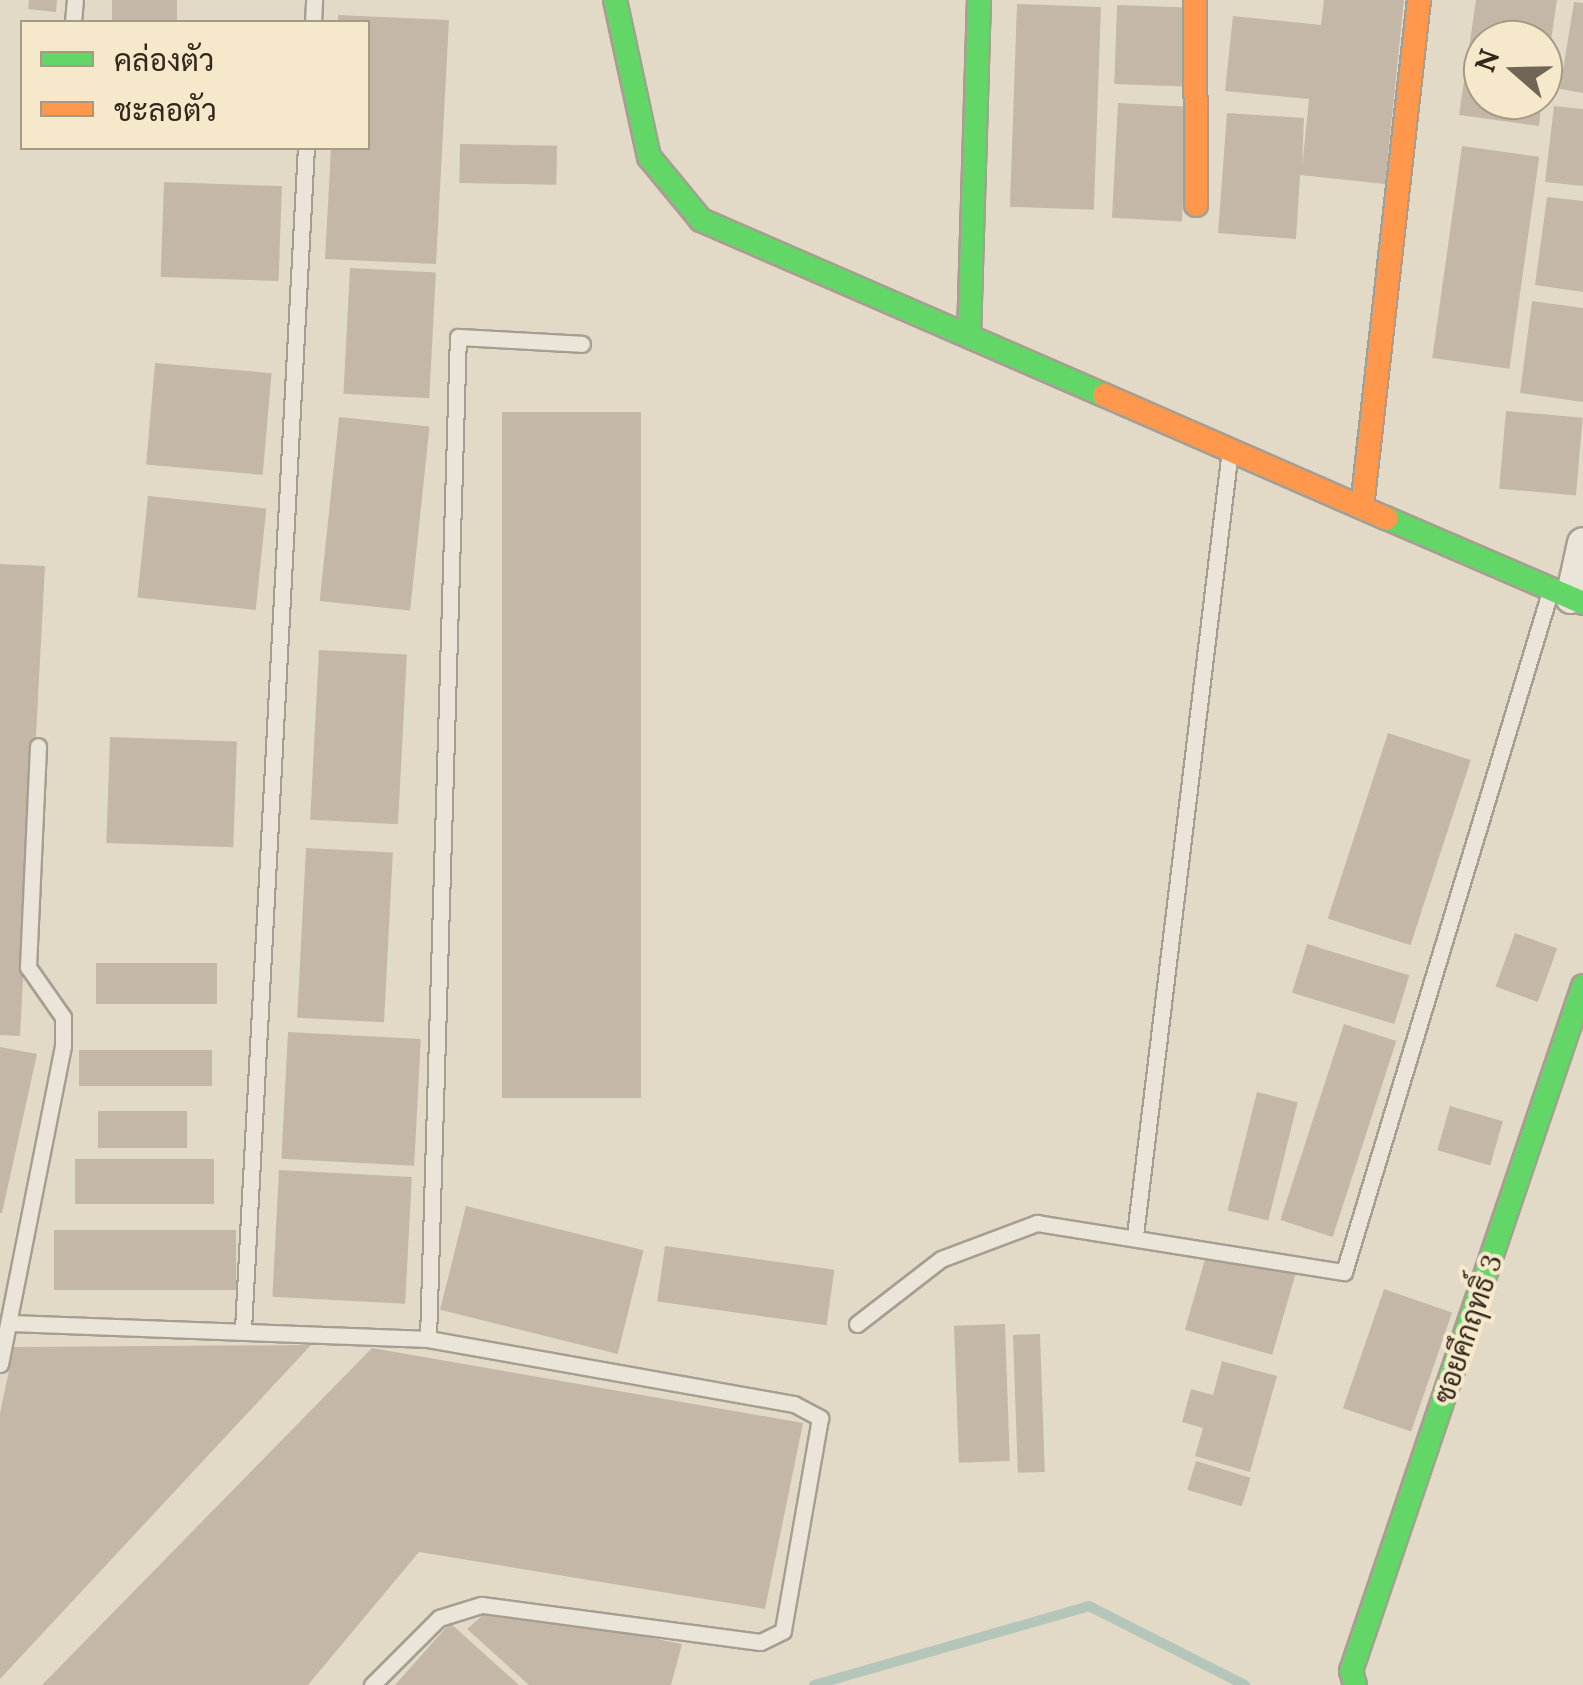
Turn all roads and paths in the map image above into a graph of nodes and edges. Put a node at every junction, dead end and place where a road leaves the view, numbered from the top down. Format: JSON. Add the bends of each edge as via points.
{"nodes":[{"id":1,"x":615,"y":0,"type":"edge"},
{"id":2,"x":979,"y":0,"type":"edge"},
{"id":3,"x":1196,"y":0,"type":"edge"},
{"id":4,"x":1419,"y":0,"type":"edge"},
{"id":5,"x":306,"y":150,"type":"edge"},
{"id":6,"x":1196,"y":205,"type":"dead end"},
{"id":7,"x":968,"y":336,"type":"junction"},
{"id":8,"x":582,"y":344,"type":"dead end"},
{"id":9,"x":1230,"y":450,"type":"junction"},
{"id":10,"x":1362,"y":507,"type":"junction"},
{"id":11,"x":1583,"y":543,"type":"edge"},
{"id":12,"x":1568,"y":597,"type":"edge"},
{"id":13,"x":38,"y":746,"type":"dead end"},
{"id":14,"x":1583,"y":986,"type":"edge"},
{"id":15,"x":1136,"y":1235,"type":"junction"},
{"id":16,"x":12,"y":1323,"type":"junction"},
{"id":17,"x":857,"y":1324,"type":"dead end"},
{"id":18,"x":243,"y":1328,"type":"junction"},
{"id":19,"x":428,"y":1339,"type":"junction"},
{"id":20,"x":0,"y":1364,"type":"edge"},
{"id":21,"x":1353,"y":1678,"type":"edge"},
{"id":22,"x":372,"y":1685,"type":"edge"}],
"edges":[{"from":1,"to":7,"type":"street","via":[[649,157],[702,220]]},
{"from":2,"to":7,"type":"street"},
{"from":3,"to":6,"type":"street"},
{"from":4,"to":10,"type":"street"},
{"from":5,"to":18,"type":"lane"},
{"from":7,"to":9,"type":"street"},
{"from":8,"to":19,"type":"lane","via":[[458,337]]},
{"from":9,"to":10,"type":"street"},
{"from":9,"to":15,"type":"lane"},
{"from":10,"to":12,"type":"street"},
{"from":11,"to":12,"type":"street"},
{"from":12,"to":15,"type":"lane","via":[[1344,1272]]},
{"from":13,"to":16,"type":"lane","via":[[28,966],[62,1017],[63,1046]]},
{"from":14,"to":21,"type":"street","name":"ซอยคึกฤทธิ์ 3"},
{"from":15,"to":17,"type":"lane","via":[[1066,1223],[1000,1231],[941,1259]]},
{"from":16,"to":18,"type":"lane"},
{"from":16,"to":20,"type":"lane"},
{"from":18,"to":19,"type":"lane"},
{"from":19,"to":22,"type":"lane","via":[[810,1408],[822,1441],[784,1631],[760,1642],[481,1606],[439,1618]]}]}
